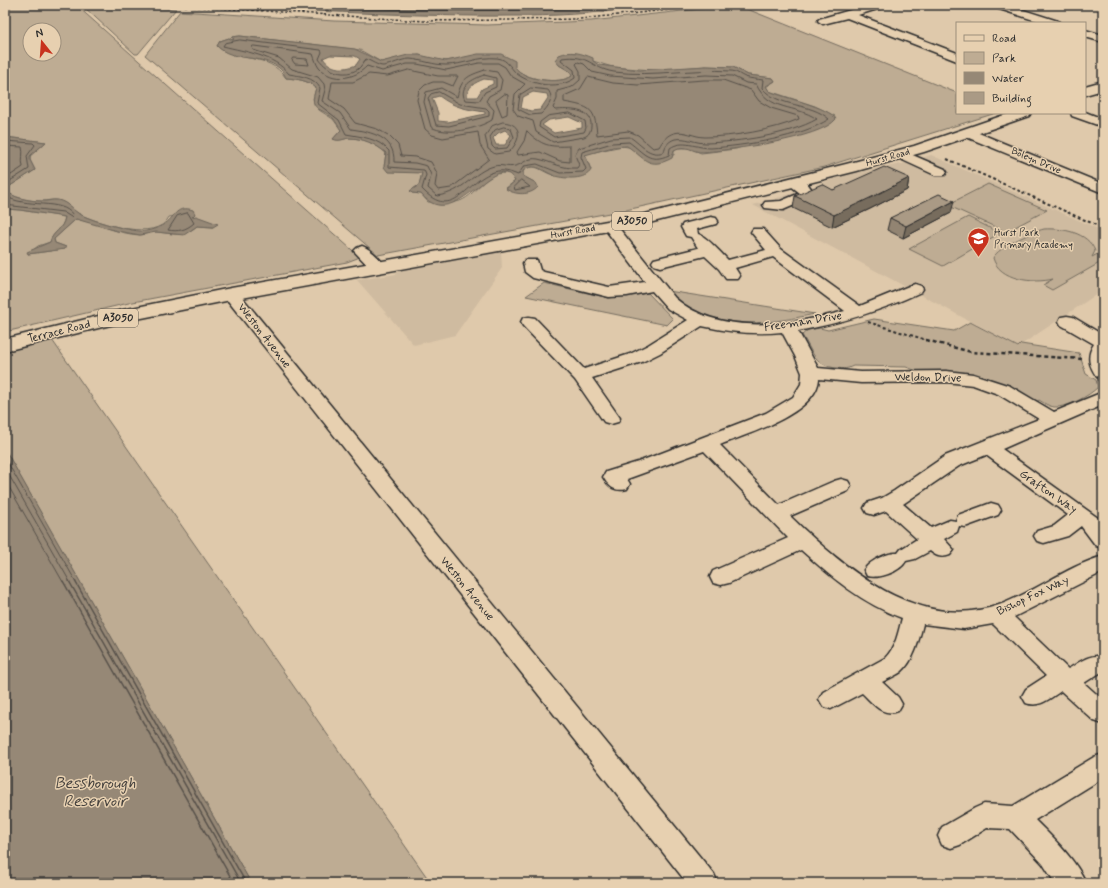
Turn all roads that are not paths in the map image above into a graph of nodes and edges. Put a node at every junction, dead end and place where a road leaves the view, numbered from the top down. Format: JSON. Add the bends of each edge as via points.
{"nodes":[{"id":1,"x":880,"y":5,"type":"edge"},
{"id":2,"x":997,"y":5,"type":"edge"},
{"id":3,"x":849,"y":14,"type":"junction"},
{"id":4,"x":823,"y":21,"type":"dead end"},
{"id":5,"x":1051,"y":22,"type":"edge"},
{"id":6,"x":1086,"y":33,"type":"edge"},
{"id":7,"x":1103,"y":39,"type":"edge"},
{"id":8,"x":956,"y":57,"type":"edge"},
{"id":9,"x":1103,"y":85,"type":"edge"},
{"id":10,"x":1086,"y":91,"type":"edge"},
{"id":11,"x":1021,"y":114,"type":"edge"},
{"id":12,"x":1080,"y":114,"type":"edge"},
{"id":13,"x":1103,"y":123,"type":"edge"},
{"id":14,"x":969,"y":133,"type":"junction"},
{"id":15,"x":901,"y":154,"type":"junction"},
{"id":16,"x":940,"y":172,"type":"dead end"},
{"id":17,"x":1103,"y":174,"type":"edge"},
{"id":18,"x":1087,"y":182,"type":"junction"},
{"id":19,"x":794,"y":183,"type":"junction"},
{"id":20,"x":1103,"y":189,"type":"edge"},
{"id":21,"x":781,"y":208,"type":"dead end"},
{"id":22,"x":711,"y":221,"type":"dead end"},
{"id":23,"x":609,"y":226,"type":"junction"},
{"id":24,"x":758,"y":232,"type":"dead end"},
{"id":25,"x":698,"y":241,"type":"junction"},
{"id":26,"x":362,"y":251,"type":"dead end"},
{"id":27,"x":776,"y":252,"type":"junction"},
{"id":28,"x":660,"y":262,"type":"dead end"},
{"id":29,"x":378,"y":267,"type":"junction"},
{"id":30,"x":574,"y":268,"type":"dead end"},
{"id":31,"x":535,"y":269,"type":"dead end"},
{"id":32,"x":565,"y":282,"type":"junction"},
{"id":33,"x":656,"y":285,"type":"junction"},
{"id":34,"x":915,"y":289,"type":"dead end"},
{"id":35,"x":231,"y":294,"type":"junction"},
{"id":36,"x":853,"y":314,"type":"junction"},
{"id":37,"x":700,"y":320,"type":"junction"},
{"id":38,"x":1067,"y":321,"type":"dead end"},
{"id":39,"x":529,"y":322,"type":"dead end"},
{"id":40,"x":786,"y":327,"type":"junction"},
{"id":41,"x":1103,"y":342,"type":"edge"},
{"id":42,"x":5,"y":345,"type":"edge"},
{"id":43,"x":1100,"y":367,"type":"edge"},
{"id":44,"x":811,"y":373,"type":"junction"},
{"id":45,"x":581,"y":376,"type":"junction"},
{"id":46,"x":1100,"y":402,"type":"edge"},
{"id":47,"x":611,"y":418,"type":"dead end"},
{"id":48,"x":1053,"y":420,"type":"junction"},
{"id":49,"x":707,"y":443,"type":"junction"},
{"id":50,"x":988,"y":447,"type":"junction"},
{"id":51,"x":620,"y":484,"type":"dead end"},
{"id":52,"x":841,"y":486,"type":"dead end"},
{"id":53,"x":991,"y":510,"type":"dead end"},
{"id":54,"x":776,"y":514,"type":"junction"},
{"id":55,"x":1083,"y":516,"type":"junction"},
{"id":56,"x":1044,"y":536,"type":"dead end"},
{"id":57,"x":803,"y":540,"type":"junction"},
{"id":58,"x":1103,"y":541,"type":"edge"},
{"id":59,"x":935,"y":542,"type":"junction"},
{"id":60,"x":1103,"y":564,"type":"edge"},
{"id":61,"x":874,"y":570,"type":"dead end"},
{"id":62,"x":721,"y":578,"type":"dead end"},
{"id":63,"x":914,"y":613,"type":"junction"},
{"id":64,"x":997,"y":614,"type":"junction"},
{"id":65,"x":1096,"y":664,"type":"dead end"},
{"id":66,"x":1064,"y":680,"type":"junction"},
{"id":67,"x":864,"y":681,"type":"junction"},
{"id":68,"x":1034,"y":696,"type":"dead end"},
{"id":69,"x":830,"y":699,"type":"dead end"},
{"id":70,"x":890,"y":704,"type":"dead end"},
{"id":71,"x":1103,"y":714,"type":"edge"},
{"id":72,"x":1103,"y":765,"type":"edge"},
{"id":73,"x":1016,"y":818,"type":"junction"},
{"id":74,"x":951,"y":836,"type":"dead end"},
{"id":75,"x":704,"y":883,"type":"edge"},
{"id":76,"x":1072,"y":883,"type":"edge"}],
"edges":[{"from":1,"to":3,"type":"street"},
{"from":2,"to":5,"type":"street"},
{"from":3,"to":4,"type":"street"},
{"from":3,"to":8,"type":"street"},
{"from":6,"to":7,"type":"street"},
{"from":9,"to":10,"type":"main road"},
{"from":11,"to":14,"type":"main road","name":"Hurst Road","number":"A3050"},
{"from":12,"to":13,"type":"street"},
{"from":14,"to":15,"type":"main road","name":"Hurst Road","number":"A3050"},
{"from":14,"to":18,"type":"street","name":"Boleyn Drive"},
{"from":15,"to":16,"type":"street"},
{"from":15,"to":19,"type":"main road","name":"Hurst Road","number":"A3050"},
{"from":17,"to":18,"type":"street"},
{"from":18,"to":20,"type":"street","name":"Boleyn Drive"},
{"from":19,"to":21,"type":"street","via":[[802,186],[808,194]]},
{"from":19,"to":23,"type":"main road","name":"Hurst Road","number":"A3050"},
{"from":22,"to":25,"type":"street","via":[[688,227]]},
{"from":23,"to":29,"type":"main road","name":"Hurst Road","number":"A3050"},
{"from":23,"to":33,"type":"street","name":"Freeman Drive"},
{"from":24,"to":27,"type":"street"},
{"from":25,"to":27,"type":"street","via":[[730,271]]},
{"from":25,"to":28,"type":"street"},
{"from":26,"to":29,"type":"street"},
{"from":27,"to":36,"type":"street","via":[[833,293]]},
{"from":29,"to":35,"type":"main road","name":"Hurst Road","number":"A3050"},
{"from":30,"to":32,"type":"street"},
{"from":31,"to":32,"type":"street"},
{"from":32,"to":33,"type":"street","via":[[609,292]]},
{"from":33,"to":37,"type":"street","name":"Freeman Drive","via":[[678,309]]},
{"from":34,"to":36,"type":"street","name":"Freeman Drive"},
{"from":35,"to":42,"type":"main road","name":"Terrace Road","number":"A3050"},
{"from":35,"to":75,"type":"street","name":"Weston Avenue"},
{"from":36,"to":40,"type":"street","name":"Freeman Drive"},
{"from":37,"to":40,"type":"street","name":"Freeman Drive","via":[[752,330]]},
{"from":37,"to":45,"type":"street","via":[[636,358]]},
{"from":38,"to":41,"type":"street"},
{"from":39,"to":45,"type":"street"},
{"from":40,"to":44,"type":"street"},
{"from":41,"to":43,"type":"street","via":[[1097,354]]},
{"from":44,"to":48,"type":"street","name":"Weldon Drive","via":[[966,378],[1010,393]]},
{"from":44,"to":49,"type":"street","via":[[806,392],[788,409]]},
{"from":45,"to":47,"type":"street"},
{"from":46,"to":48,"type":"street"},
{"from":48,"to":50,"type":"street"},
{"from":49,"to":51,"type":"street","via":[[612,477]]},
{"from":49,"to":54,"type":"street","name":"Bishop Fox Way"},
{"from":50,"to":55,"type":"street","name":"Grafton Way"},
{"from":50,"to":59,"type":"street","via":[[952,461],[881,505]]},
{"from":52,"to":54,"type":"street"},
{"from":53,"to":59,"type":"street","via":[[958,523]]},
{"from":54,"to":57,"type":"street","name":"Bishop Fox Way"},
{"from":55,"to":56,"type":"street","via":[[1061,531]]},
{"from":55,"to":58,"type":"street","name":"Grafton Way"},
{"from":57,"to":62,"type":"street"},
{"from":57,"to":63,"type":"street","name":"Bishop Fox Way","via":[[875,596]]},
{"from":59,"to":61,"type":"street"},
{"from":60,"to":64,"type":"street","name":"Bishop Fox Way"},
{"from":63,"to":64,"type":"street","name":"Bishop Fox Way","via":[[958,620]]},
{"from":63,"to":67,"type":"street","via":[[901,658]]},
{"from":64,"to":66,"type":"street"},
{"from":65,"to":66,"type":"street"},
{"from":66,"to":68,"type":"street"},
{"from":66,"to":71,"type":"street"},
{"from":67,"to":69,"type":"street"},
{"from":67,"to":70,"type":"street"},
{"from":72,"to":73,"type":"street"},
{"from":73,"to":74,"type":"street","via":[[984,816]]},
{"from":73,"to":76,"type":"street","via":[[1052,856]]}]}
